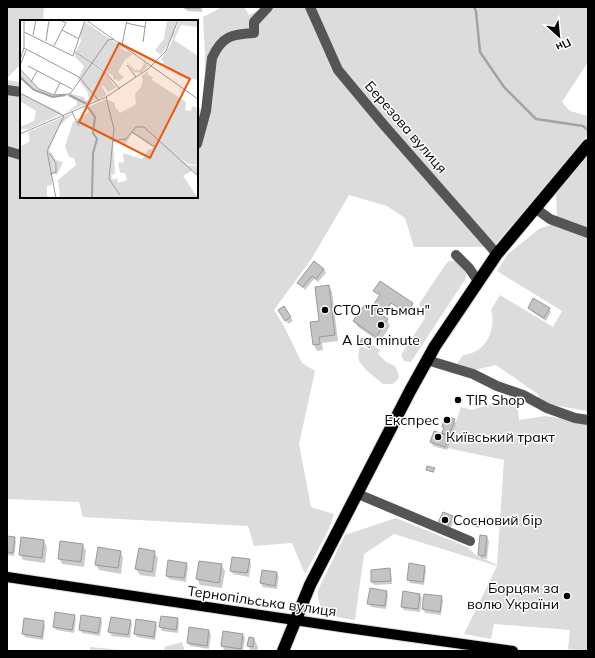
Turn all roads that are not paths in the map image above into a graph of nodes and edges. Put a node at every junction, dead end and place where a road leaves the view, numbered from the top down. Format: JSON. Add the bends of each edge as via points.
{"nodes":[{"id":1,"x":268,"y":7,"type":"edge"},
{"id":2,"x":310,"y":7,"type":"edge"},
{"id":3,"x":7,"y":90,"type":"edge"},
{"id":4,"x":20,"y":92,"type":"edge"},
{"id":5,"x":201,"y":110,"type":"edge"},
{"id":6,"x":198,"y":136,"type":"edge"},
{"id":7,"x":588,"y":145,"type":"edge"},
{"id":8,"x":7,"y":151,"type":"edge"},
{"id":9,"x":20,"y":155,"type":"edge"},
{"id":10,"x":535,"y":208,"type":"junction"},
{"id":11,"x":588,"y":233,"type":"edge"},
{"id":12,"x":496,"y":254,"type":"junction"},
{"id":13,"x":456,"y":255,"type":"dead end"},
{"id":14,"x":478,"y":281,"type":"junction"},
{"id":15,"x":427,"y":360,"type":"junction"},
{"id":16,"x":588,"y":420,"type":"edge"},
{"id":17,"x":358,"y":494,"type":"junction"},
{"id":18,"x":470,"y":541,"type":"dead end"},
{"id":19,"x":7,"y":577,"type":"edge"},
{"id":20,"x":295,"y":620,"type":"junction"},
{"id":21,"x":282,"y":651,"type":"edge"},
{"id":22,"x":513,"y":651,"type":"edge"}],
"edges":[{"from":1,"to":5,"type":"street","via":[[254,22],[254,33],[233,35],[222,42],[216,50]]},
{"from":2,"to":12,"type":"street","name":"Березова вулиця","via":[[338,70]]},
{"from":3,"to":4,"type":"street"},
{"from":5,"to":6,"type":"street"},
{"from":7,"to":10,"type":"highway"},
{"from":8,"to":9,"type":"street"},
{"from":10,"to":11,"type":"street","via":[[550,219]]},
{"from":10,"to":12,"type":"highway"},
{"from":12,"to":14,"type":"highway"},
{"from":13,"to":14,"type":"street"},
{"from":14,"to":15,"type":"highway"},
{"from":15,"to":16,"type":"street","via":[[473,374],[547,408]]},
{"from":15,"to":17,"type":"highway"},
{"from":17,"to":18,"type":"street"},
{"from":17,"to":20,"type":"highway","via":[[310,585]]},
{"from":19,"to":20,"type":"main road","name":"Тернопільська вулиця"},
{"from":20,"to":21,"type":"highway"},
{"from":20,"to":22,"type":"main road","name":"Тернопільська вулиця"}]}
